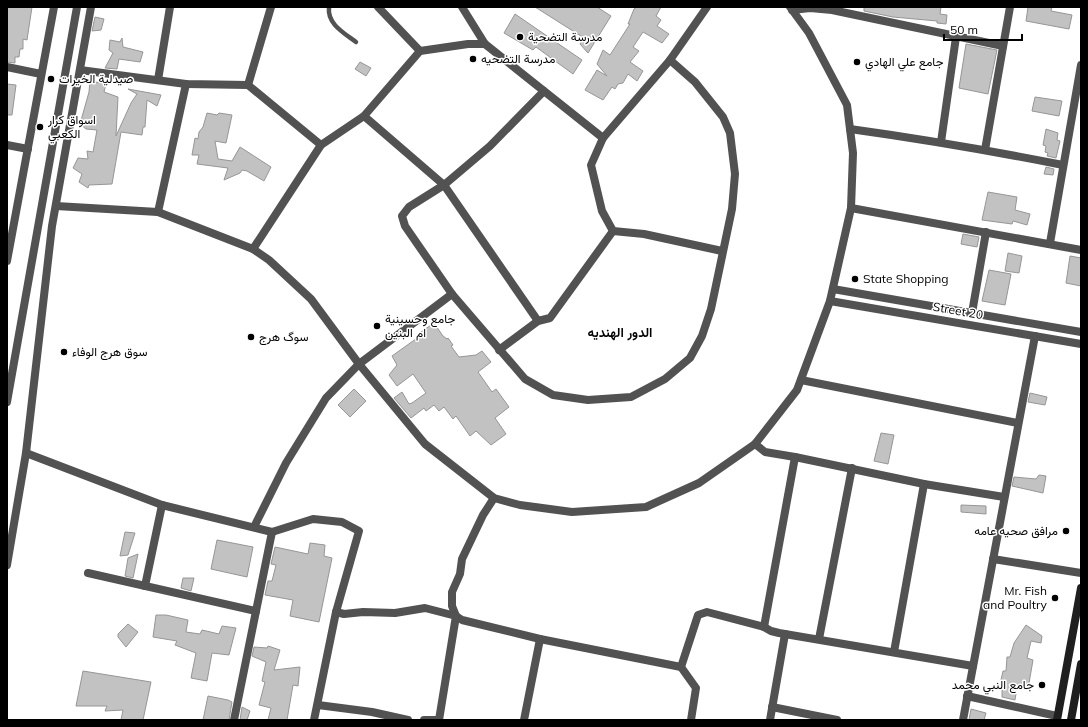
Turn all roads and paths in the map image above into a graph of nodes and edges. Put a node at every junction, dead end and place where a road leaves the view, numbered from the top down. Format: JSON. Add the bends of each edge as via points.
{"nodes":[{"id":1,"x":54,"y":7,"type":"edge"},
{"id":2,"x":77,"y":7,"type":"edge"},
{"id":3,"x":91,"y":7,"type":"edge"},
{"id":4,"x":170,"y":7,"type":"edge"},
{"id":5,"x":271,"y":7,"type":"edge"},
{"id":6,"x":330,"y":7,"type":"edge"},
{"id":7,"x":378,"y":7,"type":"edge"},
{"id":8,"x":462,"y":7,"type":"edge"},
{"id":9,"x":707,"y":7,"type":"edge"},
{"id":10,"x":1010,"y":7,"type":"edge"},
{"id":11,"x":791,"y":8,"type":"edge"},
{"id":12,"x":956,"y":37,"type":"junction"},
{"id":13,"x":356,"y":42,"type":"dead end"},
{"id":14,"x":485,"y":44,"type":"junction"},
{"id":15,"x":1004,"y":46,"type":"junction"},
{"id":16,"x":420,"y":51,"type":"junction"},
{"id":17,"x":670,"y":60,"type":"junction"},
{"id":18,"x":1081,"y":64,"type":"edge"},
{"id":19,"x":7,"y":68,"type":"edge"},
{"id":20,"x":80,"y":70,"type":"junction"},
{"id":21,"x":41,"y":74,"type":"junction"},
{"id":22,"x":158,"y":80,"type":"junction"},
{"id":23,"x":186,"y":84,"type":"junction"},
{"id":24,"x":248,"y":86,"type":"junction"},
{"id":25,"x":544,"y":91,"type":"junction"},
{"id":26,"x":364,"y":116,"type":"junction"},
{"id":27,"x":850,"y":129,"type":"junction"},
{"id":28,"x":603,"y":138,"type":"junction"},
{"id":29,"x":941,"y":142,"type":"junction"},
{"id":30,"x":7,"y":145,"type":"edge"},
{"id":31,"x":321,"y":145,"type":"junction"},
{"id":32,"x":28,"y":148,"type":"junction"},
{"id":33,"x":985,"y":150,"type":"junction"},
{"id":34,"x":1064,"y":165,"type":"junction"},
{"id":35,"x":444,"y":185,"type":"junction"},
{"id":36,"x":56,"y":206,"type":"junction"},
{"id":37,"x":851,"y":208,"type":"junction"},
{"id":38,"x":158,"y":212,"type":"junction"},
{"id":39,"x":39,"y":224,"type":"junction"},
{"id":40,"x":52,"y":226,"type":"junction"},
{"id":41,"x":10,"y":231,"type":"edge"},
{"id":42,"x":613,"y":231,"type":"junction"},
{"id":43,"x":986,"y":232,"type":"junction"},
{"id":44,"x":1050,"y":243,"type":"junction"},
{"id":45,"x":253,"y":249,"type":"junction"},
{"id":46,"x":1081,"y":250,"type":"edge"},
{"id":47,"x":722,"y":251,"type":"junction"},
{"id":48,"x":7,"y":261,"type":"edge"},
{"id":49,"x":833,"y":289,"type":"junction"},
{"id":50,"x":452,"y":294,"type":"junction"},
{"id":51,"x":830,"y":301,"type":"junction"},
{"id":52,"x":972,"y":313,"type":"junction"},
{"id":53,"x":538,"y":321,"type":"junction"},
{"id":54,"x":1081,"y":332,"type":"edge"},
{"id":55,"x":1035,"y":336,"type":"junction"},
{"id":56,"x":1081,"y":344,"type":"edge"},
{"id":57,"x":499,"y":350,"type":"junction"},
{"id":58,"x":359,"y":364,"type":"junction"},
{"id":59,"x":801,"y":380,"type":"junction"},
{"id":60,"x":7,"y":402,"type":"edge"},
{"id":61,"x":1018,"y":423,"type":"junction"},
{"id":62,"x":755,"y":444,"type":"junction"},
{"id":63,"x":26,"y":453,"type":"junction"},
{"id":64,"x":795,"y":456,"type":"junction"},
{"id":65,"x":852,"y":468,"type":"junction"},
{"id":66,"x":924,"y":484,"type":"junction"},
{"id":67,"x":1004,"y":497,"type":"junction"},
{"id":68,"x":494,"y":498,"type":"junction"},
{"id":69,"x":162,"y":504,"type":"junction"},
{"id":70,"x":254,"y":527,"type":"junction"},
{"id":71,"x":272,"y":532,"type":"junction"},
{"id":72,"x":993,"y":559,"type":"junction"},
{"id":73,"x":7,"y":565,"type":"edge"},
{"id":74,"x":88,"y":573,"type":"dead end"},
{"id":75,"x":1081,"y":573,"type":"edge"},
{"id":76,"x":145,"y":586,"type":"junction"},
{"id":77,"x":1081,"y":588,"type":"edge"},
{"id":78,"x":256,"y":610,"type":"junction"},
{"id":79,"x":336,"y":612,"type":"junction"},
{"id":80,"x":456,"y":616,"type":"junction"},
{"id":81,"x":764,"y":627,"type":"junction"},
{"id":82,"x":785,"y":634,"type":"junction"},
{"id":83,"x":540,"y":639,"type":"junction"},
{"id":84,"x":818,"y":639,"type":"junction"},
{"id":85,"x":894,"y":652,"type":"junction"},
{"id":86,"x":1081,"y":664,"type":"edge"},
{"id":87,"x":973,"y":666,"type":"junction"},
{"id":88,"x":681,"y":667,"type":"junction"},
{"id":89,"x":967,"y":696,"type":"junction"},
{"id":90,"x":318,"y":705,"type":"junction"},
{"id":91,"x":772,"y":707,"type":"junction"},
{"id":92,"x":1057,"y":718,"type":"edge"},
{"id":93,"x":234,"y":720,"type":"edge"},
{"id":94,"x":314,"y":720,"type":"edge"},
{"id":95,"x":408,"y":720,"type":"edge"},
{"id":96,"x":424,"y":720,"type":"edge"},
{"id":97,"x":439,"y":720,"type":"edge"},
{"id":98,"x":524,"y":720,"type":"edge"},
{"id":99,"x":691,"y":720,"type":"edge"},
{"id":100,"x":770,"y":720,"type":"edge"},
{"id":101,"x":837,"y":720,"type":"edge"},
{"id":102,"x":963,"y":720,"type":"edge"},
{"id":103,"x":1071,"y":720,"type":"edge"}],
"edges":[{"from":1,"to":21,"type":"street"},
{"from":2,"to":39,"type":"street"},
{"from":3,"to":20,"type":"street"},
{"from":4,"to":22,"type":"street"},
{"from":5,"to":24,"type":"street"},
{"from":6,"to":13,"type":"lane","via":[[332,20],[337,28]]},
{"from":7,"to":16,"type":"street"},
{"from":8,"to":14,"type":"street"},
{"from":9,"to":17,"type":"street"},
{"from":10,"to":15,"type":"street"},
{"from":11,"to":12,"type":"street","via":[[818,8]]},
{"from":11,"to":27,"type":"street","via":[[809,33],[847,105]]},
{"from":12,"to":15,"type":"street"},
{"from":12,"to":29,"type":"street"},
{"from":14,"to":16,"type":"street"},
{"from":14,"to":25,"type":"street"},
{"from":15,"to":33,"type":"street"},
{"from":16,"to":26,"type":"street"},
{"from":17,"to":28,"type":"street"},
{"from":17,"to":47,"type":"street","via":[[713,102],[730,133],[735,174],[732,209]]},
{"from":18,"to":34,"type":"street"},
{"from":19,"to":21,"type":"street"},
{"from":20,"to":22,"type":"street"},
{"from":20,"to":36,"type":"street"},
{"from":21,"to":32,"type":"street"},
{"from":22,"to":23,"type":"street"},
{"from":23,"to":24,"type":"street"},
{"from":23,"to":38,"type":"street"},
{"from":24,"to":31,"type":"street"},
{"from":25,"to":28,"type":"street"},
{"from":25,"to":35,"type":"street","via":[[490,146]]},
{"from":26,"to":31,"type":"street"},
{"from":26,"to":35,"type":"street"},
{"from":27,"to":29,"type":"street"},
{"from":27,"to":37,"type":"street","via":[[853,170]]},
{"from":28,"to":42,"type":"street","via":[[591,165],[602,210]]},
{"from":29,"to":33,"type":"street"},
{"from":30,"to":32,"type":"street"},
{"from":31,"to":45,"type":"street"},
{"from":32,"to":41,"type":"street"},
{"from":33,"to":34,"type":"street"},
{"from":34,"to":44,"type":"street"},
{"from":35,"to":50,"type":"street","via":[[409,207],[402,216],[405,226]]},
{"from":35,"to":53,"type":"street"},
{"from":36,"to":38,"type":"street"},
{"from":36,"to":40,"type":"street"},
{"from":37,"to":43,"type":"street"},
{"from":37,"to":49,"type":"street"},
{"from":38,"to":45,"type":"street"},
{"from":39,"to":40,"type":"street"},
{"from":39,"to":60,"type":"street"},
{"from":40,"to":63,"type":"street"},
{"from":41,"to":48,"type":"street"},
{"from":42,"to":47,"type":"street","via":[[644,234]]},
{"from":42,"to":53,"type":"street","via":[[550,318]]},
{"from":43,"to":44,"type":"street"},
{"from":43,"to":52,"type":"street"},
{"from":44,"to":46,"type":"street"},
{"from":45,"to":58,"type":"street","via":[[269,260],[311,299]]},
{"from":47,"to":57,"type":"street","via":[[711,309],[702,336],[690,358],[665,378],[631,397],[588,400],[553,395],[525,379]]},
{"from":49,"to":51,"type":"street"},
{"from":49,"to":52,"type":"street","name":"Street 20"},
{"from":50,"to":57,"type":"street"},
{"from":50,"to":58,"type":"street"},
{"from":51,"to":55,"type":"street","name":"Street 20"},
{"from":51,"to":59,"type":"street"},
{"from":52,"to":54,"type":"street","name":"Street 20"},
{"from":53,"to":57,"type":"street"},
{"from":55,"to":56,"type":"street","name":"Street 20"},
{"from":55,"to":61,"type":"street"},
{"from":58,"to":68,"type":"street","via":[[425,444]]},
{"from":58,"to":70,"type":"street","via":[[326,398],[286,463]]},
{"from":59,"to":61,"type":"street"},
{"from":59,"to":62,"type":"street","via":[[797,390]]},
{"from":61,"to":67,"type":"street"},
{"from":62,"to":64,"type":"street","via":[[765,452]]},
{"from":62,"to":68,"type":"street","via":[[699,483],[646,508],[572,512],[520,505]]},
{"from":63,"to":69,"type":"street"},
{"from":63,"to":73,"type":"street"},
{"from":64,"to":65,"type":"street"},
{"from":64,"to":81,"type":"street"},
{"from":65,"to":66,"type":"street"},
{"from":65,"to":84,"type":"street"},
{"from":66,"to":67,"type":"street"},
{"from":66,"to":85,"type":"street"},
{"from":67,"to":72,"type":"street"},
{"from":68,"to":80,"type":"street","via":[[462,559],[460,574],[452,592],[452,606]]},
{"from":69,"to":70,"type":"street"},
{"from":69,"to":76,"type":"street"},
{"from":70,"to":71,"type":"street"},
{"from":71,"to":78,"type":"street"},
{"from":71,"to":79,"type":"street","via":[[312,519],[342,522],[358,531]]},
{"from":72,"to":75,"type":"street"},
{"from":72,"to":87,"type":"street"},
{"from":74,"to":76,"type":"street"},
{"from":76,"to":78,"type":"street"},
{"from":77,"to":92,"type":"main road"},
{"from":78,"to":93,"type":"street"},
{"from":79,"to":80,"type":"street","via":[[395,613],[425,608]]},
{"from":79,"to":90,"type":"street"},
{"from":80,"to":83,"type":"street","via":[[462,620]]},
{"from":80,"to":97,"type":"street"},
{"from":81,"to":82,"type":"street"},
{"from":81,"to":88,"type":"street","via":[[708,612],[698,615]]},
{"from":82,"to":84,"type":"street"},
{"from":82,"to":91,"type":"street"},
{"from":83,"to":88,"type":"street"},
{"from":83,"to":98,"type":"street"},
{"from":84,"to":85,"type":"street"},
{"from":85,"to":87,"type":"street"},
{"from":86,"to":103,"type":"main road"},
{"from":87,"to":89,"type":"street"},
{"from":88,"to":99,"type":"street","via":[[696,688]]},
{"from":89,"to":92,"type":"street"},
{"from":89,"to":102,"type":"street"},
{"from":90,"to":94,"type":"street"},
{"from":90,"to":95,"type":"street"},
{"from":91,"to":100,"type":"street"},
{"from":91,"to":101,"type":"street"},
{"from":96,"to":97,"type":"street"}]}
